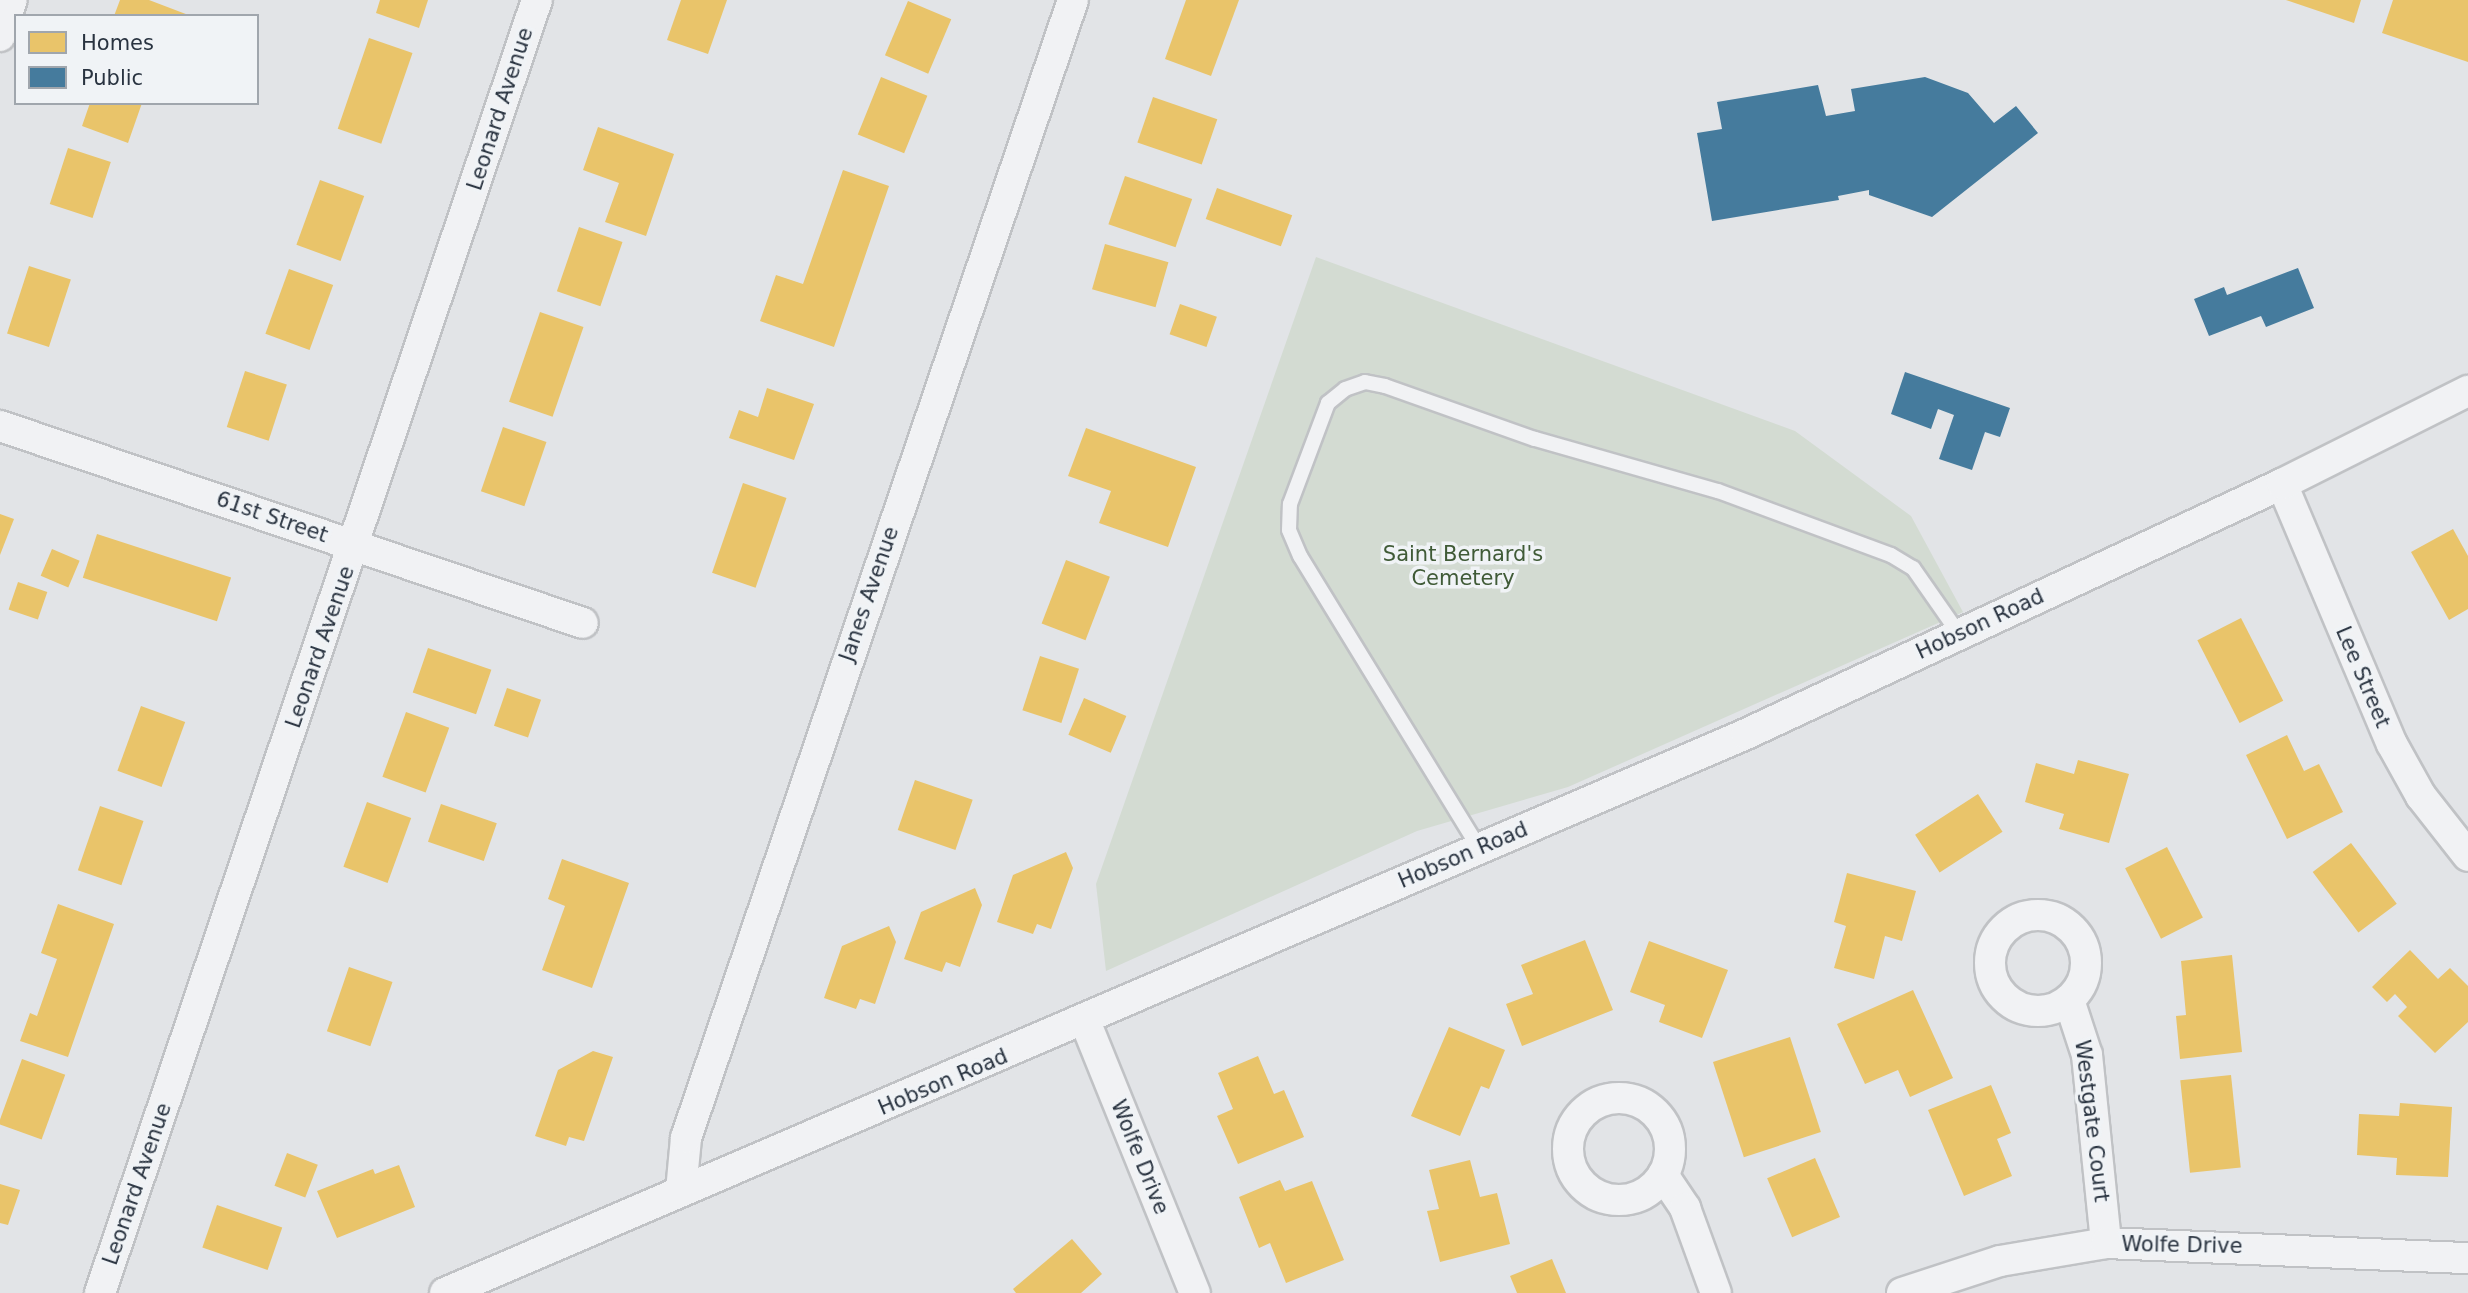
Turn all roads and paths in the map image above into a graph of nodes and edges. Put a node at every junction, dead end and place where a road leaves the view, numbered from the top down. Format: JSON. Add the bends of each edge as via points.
{"nodes":[{"id":1,"x":12,"y":0,"type":"edge"},
{"id":2,"x":537,"y":0,"type":"edge"},
{"id":3,"x":1073,"y":0,"type":"edge"},
{"id":4,"x":0,"y":36,"type":"edge"},
{"id":5,"x":2468,"y":391,"type":"edge"},
{"id":6,"x":0,"y":426,"type":"edge"},
{"id":7,"x":2282,"y":484,"type":"junction"},
{"id":8,"x":355,"y":545,"type":"junction"},
{"id":9,"x":583,"y":623,"type":"dead end"},
{"id":10,"x":1959,"y":635,"type":"junction"},
{"id":11,"x":1479,"y":848,"type":"junction"},
{"id":12,"x":2468,"y":856,"type":"edge"},
{"id":13,"x":2069,"y":1000,"type":"dead end"},
{"id":14,"x":1085,"y":1021,"type":"junction"},
{"id":15,"x":1663,"y":1175,"type":"dead end"},
{"id":16,"x":681,"y":1191,"type":"junction"},
{"id":17,"x":2106,"y":1243,"type":"junction"},
{"id":18,"x":2468,"y":1258,"type":"edge"},
{"id":19,"x":100,"y":1293,"type":"edge"},
{"id":20,"x":445,"y":1293,"type":"edge"},
{"id":21,"x":1195,"y":1293,"type":"edge"},
{"id":22,"x":1716,"y":1293,"type":"edge"},
{"id":23,"x":1902,"y":1293,"type":"edge"}],
"edges":[{"from":1,"to":4,"type":"street"},
{"from":2,"to":8,"type":"street","name":"Leonard Avenue"},
{"from":3,"to":16,"type":"street","name":"Janes Avenue","via":[[686,1138]]},
{"from":5,"to":7,"type":"street","name":"Hobson Road"},
{"from":6,"to":8,"type":"street","name":"61st Street"},
{"from":7,"to":10,"type":"street","name":"Hobson Road"},
{"from":7,"to":12,"type":"street","name":"Lee Street","via":[[2392,744],[2421,796]]},
{"from":8,"to":9,"type":"street","name":"61st Street"},
{"from":8,"to":19,"type":"street","name":"Leonard Avenue"},
{"from":10,"to":11,"type":"street","name":"Hobson Road","via":[[1746,734]]},
{"from":10,"to":11,"type":"lane","via":[[1913,568],[1891,555],[1718,491],[1535,439],[1385,386],[1365,382],[1345,389],[1328,403],[1290,504],[1289,530]]},
{"from":11,"to":14,"type":"street","name":"Hobson Road"},
{"from":13,"to":17,"type":"street","name":"Westgate Court","via":[[2087,1055]]},
{"from":14,"to":16,"type":"street","name":"Hobson Road"},
{"from":14,"to":21,"type":"street","name":"Wolfe Drive"},
{"from":15,"to":22,"type":"street","via":[[1685,1208]]},
{"from":16,"to":20,"type":"street","name":"Hobson Road"},
{"from":17,"to":18,"type":"street","name":"Wolfe Drive"},
{"from":17,"to":23,"type":"street","name":"Wolfe Drive","via":[[2000,1261]]}]}
